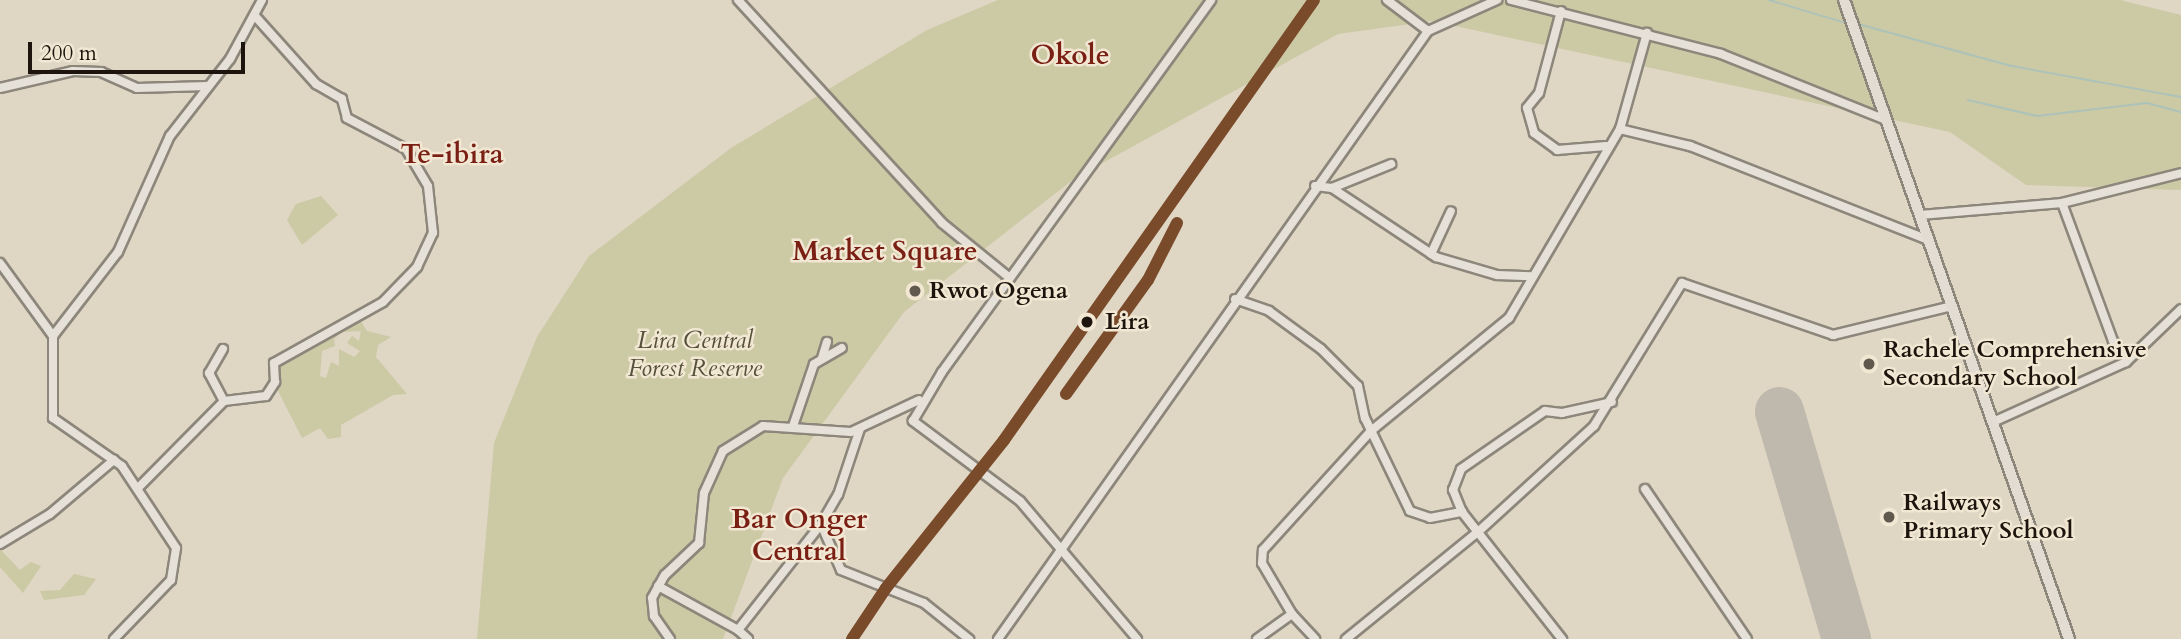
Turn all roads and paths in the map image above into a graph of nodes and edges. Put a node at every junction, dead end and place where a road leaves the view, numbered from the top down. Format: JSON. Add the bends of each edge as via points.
{"nodes":[{"id":1,"x":262,"y":0,"type":"edge"},
{"id":2,"x":738,"y":0,"type":"edge"},
{"id":3,"x":1211,"y":0,"type":"edge"},
{"id":4,"x":1387,"y":0,"type":"edge"},
{"id":5,"x":1497,"y":0,"type":"edge"},
{"id":6,"x":1513,"y":0,"type":"edge"},
{"id":7,"x":1844,"y":0,"type":"edge"},
{"id":8,"x":1561,"y":11,"type":"junction"},
{"id":9,"x":255,"y":16,"type":"junction"},
{"id":10,"x":1428,"y":32,"type":"junction"},
{"id":11,"x":1647,"y":33,"type":"junction"},
{"id":12,"x":208,"y":86,"type":"junction"},
{"id":13,"x":0,"y":88,"type":"edge"},
{"id":14,"x":1886,"y":120,"type":"junction"},
{"id":15,"x":1620,"y":129,"type":"junction"},
{"id":16,"x":1606,"y":146,"type":"junction"},
{"id":17,"x":1391,"y":164,"type":"dead end"},
{"id":18,"x":2181,"y":173,"type":"edge"},
{"id":19,"x":1315,"y":186,"type":"junction"},
{"id":20,"x":1332,"y":188,"type":"junction"},
{"id":21,"x":2062,"y":203,"type":"junction"},
{"id":22,"x":1451,"y":211,"type":"dead end"},
{"id":23,"x":1920,"y":215,"type":"junction"},
{"id":24,"x":1929,"y":240,"type":"junction"},
{"id":25,"x":1431,"y":254,"type":"junction"},
{"id":26,"x":0,"y":263,"type":"edge"},
{"id":27,"x":1531,"y":276,"type":"junction"},
{"id":28,"x":1010,"y":278,"type":"junction"},
{"id":29,"x":1235,"y":299,"type":"junction"},
{"id":30,"x":1952,"y":306,"type":"junction"},
{"id":31,"x":2181,"y":310,"type":"edge"},
{"id":32,"x":53,"y":336,"type":"junction"},
{"id":33,"x":827,"y":342,"type":"dead end"},
{"id":34,"x":842,"y":348,"type":"dead end"},
{"id":35,"x":223,"y":349,"type":"dead end"},
{"id":36,"x":822,"y":358,"type":"junction"},
{"id":37,"x":2128,"y":359,"type":"junction"},
{"id":38,"x":925,"y":396,"type":"junction"},
{"id":39,"x":224,"y":401,"type":"junction"},
{"id":40,"x":1612,"y":402,"type":"junction"},
{"id":41,"x":1993,"y":422,"type":"junction"},
{"id":42,"x":793,"y":426,"type":"junction"},
{"id":43,"x":860,"y":429,"type":"junction"},
{"id":44,"x":1372,"y":430,"type":"junction"},
{"id":45,"x":114,"y":460,"type":"junction"},
{"id":46,"x":139,"y":488,"type":"junction"},
{"id":47,"x":1645,"y":489,"type":"dead end"},
{"id":48,"x":1462,"y":512,"type":"junction"},
{"id":49,"x":821,"y":524,"type":"junction"},
{"id":50,"x":1479,"y":531,"type":"junction"},
{"id":51,"x":0,"y":544,"type":"edge"},
{"id":52,"x":1060,"y":546,"type":"junction"},
{"id":53,"x":665,"y":575,"type":"junction"},
{"id":54,"x":658,"y":586,"type":"junction"},
{"id":55,"x":668,"y":588,"type":"junction"},
{"id":56,"x":1292,"y":614,"type":"junction"},
{"id":57,"x":738,"y":630,"type":"junction"},
{"id":58,"x":114,"y":639,"type":"edge"},
{"id":59,"x":670,"y":639,"type":"edge"},
{"id":60,"x":748,"y":639,"type":"edge"},
{"id":61,"x":969,"y":639,"type":"edge"},
{"id":62,"x":998,"y":639,"type":"edge"},
{"id":63,"x":1137,"y":639,"type":"edge"},
{"id":64,"x":1256,"y":639,"type":"edge"},
{"id":65,"x":1315,"y":639,"type":"edge"},
{"id":66,"x":1346,"y":639,"type":"edge"},
{"id":67,"x":1562,"y":639,"type":"edge"},
{"id":68,"x":1747,"y":639,"type":"edge"},
{"id":69,"x":2069,"y":639,"type":"edge"}],
"edges":[{"from":1,"to":9,"type":"street"},
{"from":2,"to":28,"type":"street","via":[[942,223]]},
{"from":3,"to":28,"type":"street"},
{"from":4,"to":10,"type":"street"},
{"from":5,"to":10,"type":"street"},
{"from":6,"to":8,"type":"street"},
{"from":7,"to":14,"type":"main road"},
{"from":8,"to":11,"type":"street"},
{"from":8,"to":16,"type":"street","via":[[1539,93],[1527,108],[1534,133],[1557,149]]},
{"from":9,"to":12,"type":"street"},
{"from":9,"to":39,"type":"street","via":[[316,84],[342,99],[347,118],[406,149],[428,186],[433,233],[417,267],[383,302],[274,363],[275,382],[266,396]]},
{"from":10,"to":19,"type":"street"},
{"from":11,"to":14,"type":"street","via":[[1780,75]]},
{"from":11,"to":15,"type":"street"},
{"from":12,"to":13,"type":"street","via":[[137,88],[101,72],[74,71]]},
{"from":12,"to":32,"type":"street","via":[[157,160],[118,252]]},
{"from":14,"to":23,"type":"main road"},
{"from":15,"to":16,"type":"street"},
{"from":15,"to":24,"type":"street","via":[[1690,146]]},
{"from":16,"to":27,"type":"street"},
{"from":17,"to":20,"type":"street"},
{"from":18,"to":21,"type":"street"},
{"from":19,"to":20,"type":"street"},
{"from":19,"to":29,"type":"street"},
{"from":20,"to":25,"type":"street"},
{"from":21,"to":23,"type":"street"},
{"from":21,"to":37,"type":"street","via":[[2113,341]]},
{"from":22,"to":25,"type":"street"},
{"from":23,"to":24,"type":"main road"},
{"from":24,"to":30,"type":"main road"},
{"from":25,"to":27,"type":"street","via":[[1497,275]]},
{"from":26,"to":32,"type":"street"},
{"from":27,"to":44,"type":"street","via":[[1501,327]]},
{"from":28,"to":38,"type":"street"},
{"from":29,"to":44,"type":"street","via":[[1261,306],[1321,349],[1358,386]]},
{"from":29,"to":52,"type":"street"},
{"from":30,"to":40,"type":"street","via":[[1833,335],[1682,283]]},
{"from":30,"to":41,"type":"main road"},
{"from":31,"to":37,"type":"street"},
{"from":32,"to":45,"type":"street","via":[[53,418]]},
{"from":33,"to":36,"type":"street"},
{"from":34,"to":36,"type":"street"},
{"from":35,"to":39,"type":"street","via":[[209,373]]},
{"from":36,"to":42,"type":"street","via":[[811,370]]},
{"from":37,"to":41,"type":"street"},
{"from":38,"to":43,"type":"street"},
{"from":38,"to":52,"type":"street","via":[[915,413],[916,427],[1020,501]]},
{"from":39,"to":46,"type":"street"},
{"from":40,"to":48,"type":"street","via":[[1562,413],[1545,411],[1461,469],[1453,490]]},
{"from":40,"to":50,"type":"street","via":[[1594,426]]},
{"from":41,"to":69,"type":"main road"},
{"from":42,"to":43,"type":"street","via":[[823,432]]},
{"from":42,"to":53,"type":"street","via":[[763,426],[723,451],[707,482],[699,543]]},
{"from":43,"to":49,"type":"street","via":[[838,495]]},
{"from":44,"to":48,"type":"street","via":[[1410,511],[1430,518]]},
{"from":44,"to":56,"type":"street","via":[[1264,550],[1262,563]]},
{"from":45,"to":46,"type":"street"},
{"from":45,"to":51,"type":"street","via":[[50,514]]},
{"from":46,"to":58,"type":"street","via":[[174,541],[177,563],[156,600]]},
{"from":47,"to":68,"type":"street"},
{"from":48,"to":50,"type":"street"},
{"from":49,"to":57,"type":"street"},
{"from":49,"to":61,"type":"street","via":[[841,570],[924,603]]},
{"from":50,"to":66,"type":"street"},
{"from":50,"to":67,"type":"street"},
{"from":52,"to":62,"type":"street"},
{"from":52,"to":63,"type":"street"},
{"from":53,"to":54,"type":"street"},
{"from":53,"to":55,"type":"street"},
{"from":54,"to":55,"type":"street"},
{"from":54,"to":59,"type":"street","via":[[652,611]]},
{"from":55,"to":57,"type":"street"},
{"from":56,"to":64,"type":"street"},
{"from":56,"to":65,"type":"street"},
{"from":57,"to":60,"type":"street"}]}
